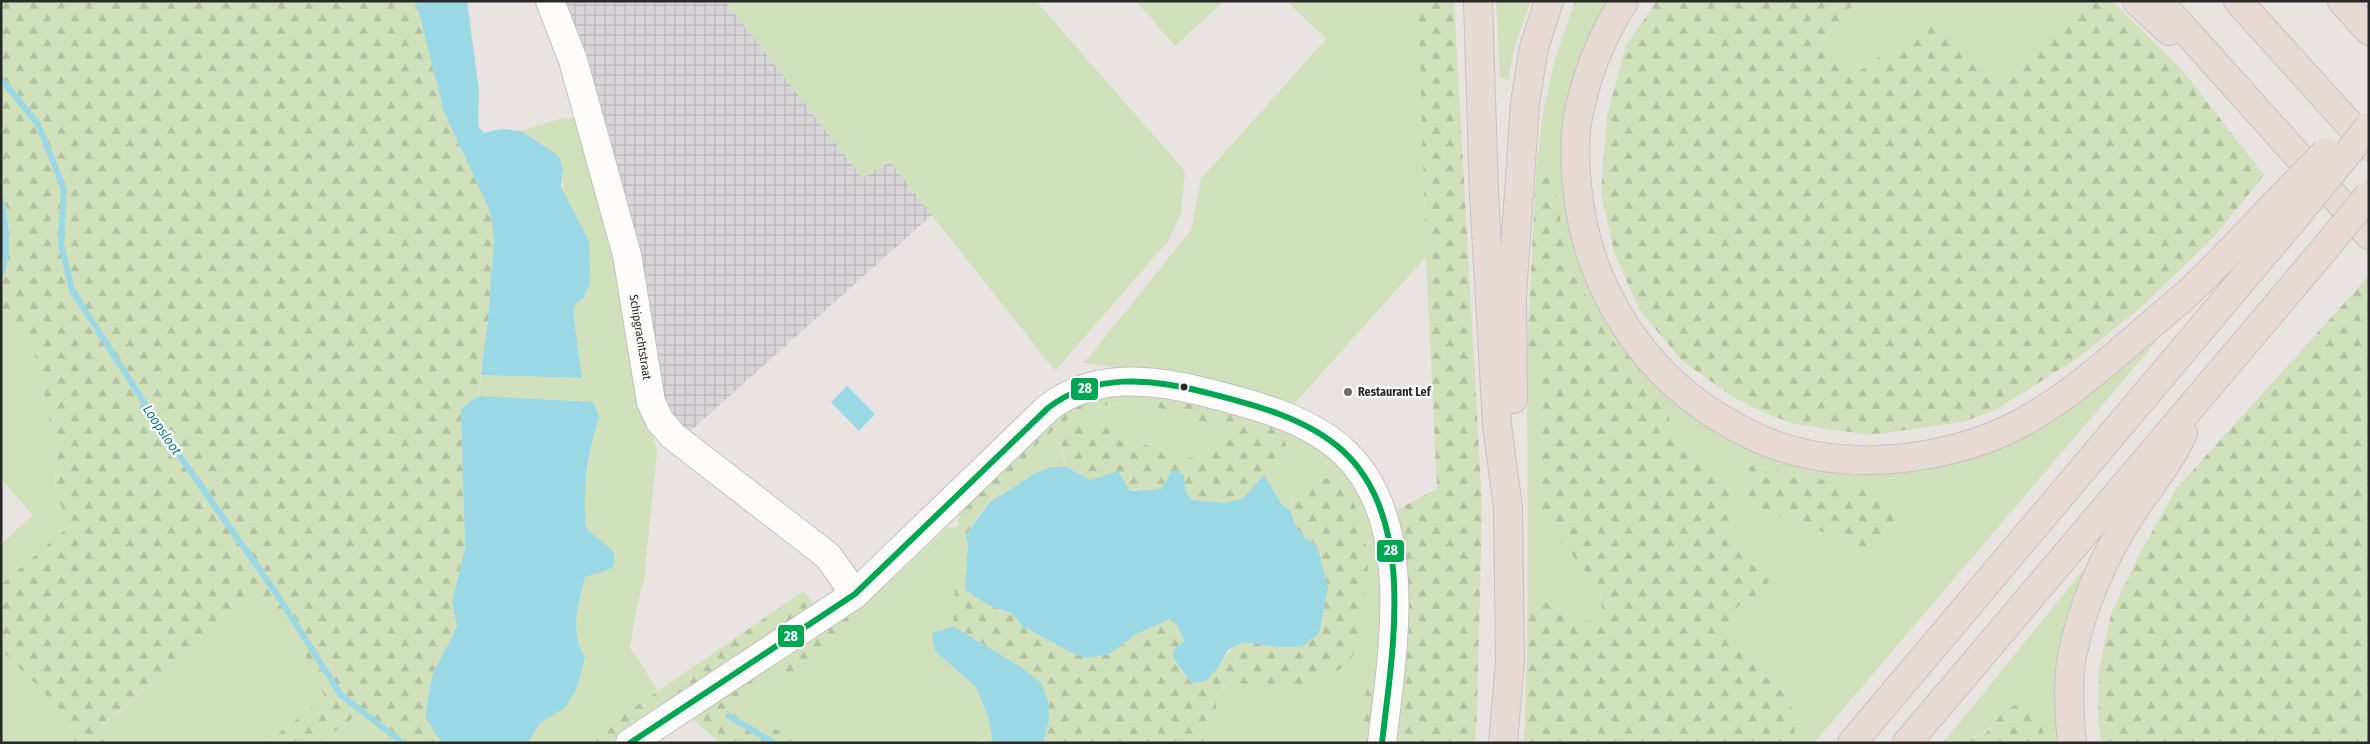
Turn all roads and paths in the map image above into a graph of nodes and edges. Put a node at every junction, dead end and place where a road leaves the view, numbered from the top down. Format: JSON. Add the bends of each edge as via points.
{"nodes":[{"id":1,"x":550,"y":1,"type":"edge"},
{"id":2,"x":1478,"y":1,"type":"edge"},
{"id":3,"x":1549,"y":1,"type":"edge"},
{"id":4,"x":1624,"y":1,"type":"edge"},
{"id":5,"x":2137,"y":1,"type":"edge"},
{"id":6,"x":2160,"y":1,"type":"edge"},
{"id":7,"x":2238,"y":1,"type":"edge"},
{"id":8,"x":2342,"y":1,"type":"edge"},
{"id":9,"x":2369,"y":31,"type":"edge"},
{"id":10,"x":2214,"y":61,"type":"junction"},
{"id":11,"x":2363,"y":140,"type":"edge"},
{"id":12,"x":2369,"y":195,"type":"edge"},
{"id":13,"x":2285,"y":210,"type":"junction"},
{"id":14,"x":2369,"y":235,"type":"edge"},
{"id":15,"x":2200,"y":395,"type":"junction"},
{"id":16,"x":1508,"y":508,"type":"junction"},
{"id":17,"x":855,"y":594,"type":"junction"},
{"id":18,"x":630,"y":743,"type":"edge"},
{"id":19,"x":1382,"y":743,"type":"edge"},
{"id":20,"x":1503,"y":743,"type":"edge"},
{"id":21,"x":1852,"y":743,"type":"edge"},
{"id":22,"x":1908,"y":743,"type":"edge"},
{"id":23,"x":2072,"y":743,"type":"edge"}],
"edges":[{"from":1,"to":17,"type":"street","name":"Schipgrachtstraat","via":[[573,60],[627,255],[650,402],[672,436],[828,556]]},
{"from":2,"to":16,"type":"highway","via":[[1484,194],[1497,425]]},
{"from":3,"to":16,"type":"highway","via":[[1534,47],[1519,170],[1512,296],[1513,424]]},
{"from":4,"to":13,"type":"highway","via":[[1598,51],[1577,123],[1574,154],[1579,205],[1589,252],[1609,299],[1637,345],[1671,382],[1717,416],[1766,442],[1812,455],[1880,461],[1917,457],[1974,443],[2012,427],[2054,403],[2097,370]]},
{"from":5,"to":10,"type":"highway","via":[[2160,24]]},
{"from":6,"to":10,"type":"highway"},
{"from":7,"to":11,"type":"highway"},
{"from":8,"to":9,"type":"highway"},
{"from":10,"to":14,"type":"highway"},
{"from":11,"to":13,"type":"highway","bridge":true},
{"from":12,"to":15,"type":"highway","bridge":true},
{"from":13,"to":21,"type":"highway"},
{"from":15,"to":22,"type":"highway"},
{"from":15,"to":23,"type":"highway","via":[[2173,455],[2131,514],[2098,575],[2083,615],[2072,657],[2069,705]]},
{"from":16,"to":20,"type":"highway","via":[[1510,661]]},
{"from":17,"to":18,"type":"street"},
{"from":17,"to":19,"type":"street","via":[[1063,397],[1091,385],[1133,380],[1181,386],[1240,402],[1299,422],[1342,450],[1361,472],[1381,507],[1391,551],[1394,590]]}]}
